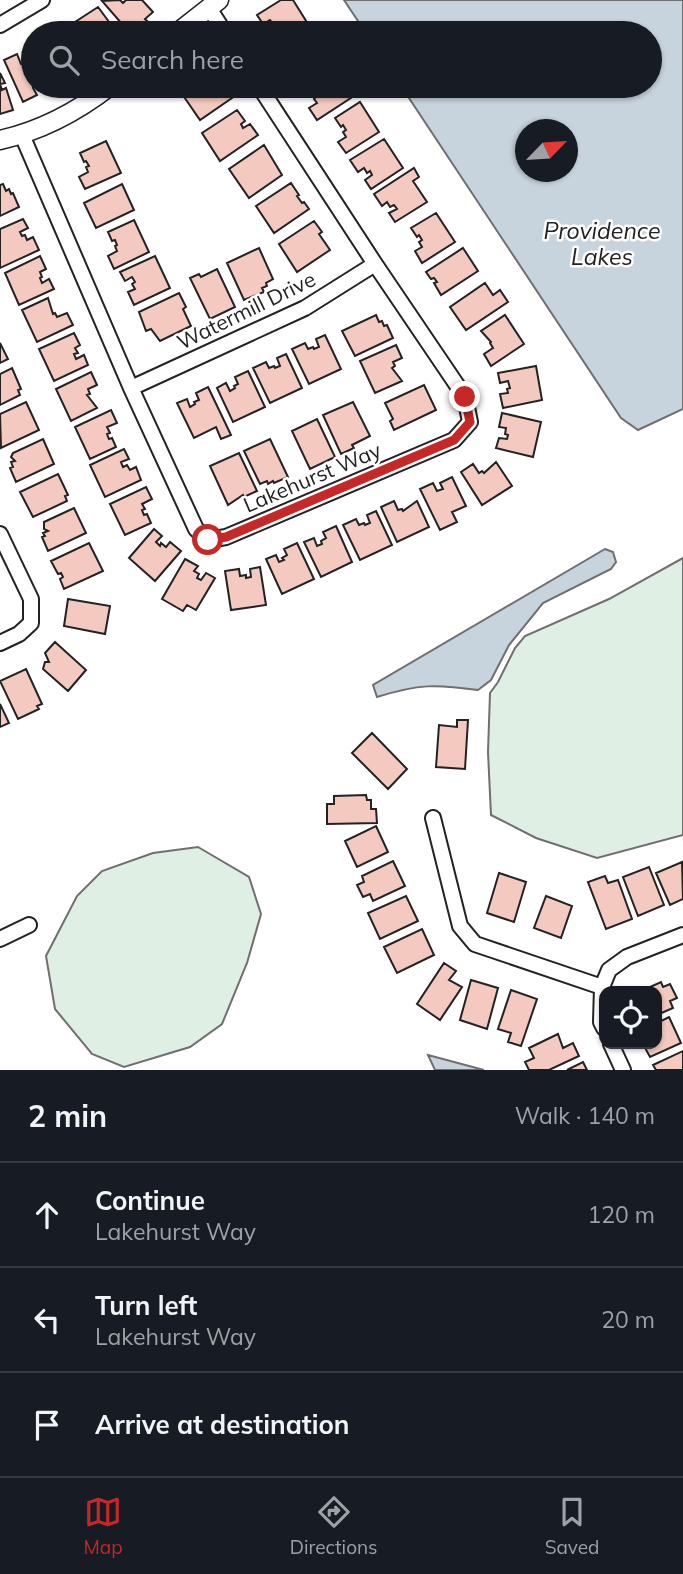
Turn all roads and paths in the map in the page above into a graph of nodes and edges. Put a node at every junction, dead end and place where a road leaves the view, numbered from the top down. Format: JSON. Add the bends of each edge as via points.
{"nodes":[{"id":1,"x":42,"y":0,"type":"edge"},
{"id":2,"x":214,"y":4,"type":"edge"},
{"id":3,"x":192,"y":21,"type":"edge"},
{"id":4,"x":220,"y":21,"type":"edge"},
{"id":5,"x":0,"y":25,"type":"edge"},
{"id":6,"x":95,"y":98,"type":"edge"},
{"id":7,"x":267,"y":98,"type":"edge"},
{"id":8,"x":22,"y":135,"type":"junction"},
{"id":9,"x":0,"y":140,"type":"edge"},
{"id":10,"x":375,"y":264,"type":"junction"},
{"id":11,"x":131,"y":388,"type":"junction"},
{"id":12,"x":0,"y":534,"type":"edge"},
{"id":13,"x":0,"y":643,"type":"edge"},
{"id":14,"x":433,"y":818,"type":"dead end"},
{"id":15,"x":29,"y":925,"type":"dead end"},
{"id":16,"x":683,"y":935,"type":"edge"},
{"id":17,"x":0,"y":939,"type":"edge"},
{"id":18,"x":599,"y":986,"type":"edge"},
{"id":19,"x":602,"y":986,"type":"edge"},
{"id":20,"x":613,"y":1049,"type":"edge"},
{"id":21,"x":623,"y":1070,"type":"edge"}],
"edges":[{"from":1,"to":5,"type":"street"},
{"from":2,"to":3,"type":"street"},
{"from":2,"to":4,"type":"street"},
{"from":6,"to":8,"type":"street"},
{"from":7,"to":10,"type":"street","name":"Lakehurst Way"},
{"from":8,"to":9,"type":"street"},
{"from":8,"to":11,"type":"street","name":"Lakehurst Way"},
{"from":10,"to":11,"type":"street","name":"Watermill Drive","via":[[305,308]]},
{"from":10,"to":11,"type":"street","name":"Lakehurst Way","via":[[465,397],[470,422],[454,440],[226,537],[208,540],[196,528]]},
{"from":12,"to":13,"type":"street","via":[[31,599],[31,623],[19,635]]},
{"from":14,"to":18,"type":"street","via":[[460,926],[475,944]]},
{"from":15,"to":17,"type":"street"},
{"from":16,"to":19,"type":"street","via":[[627,957],[609,970]]},
{"from":20,"to":21,"type":"street"}]}
